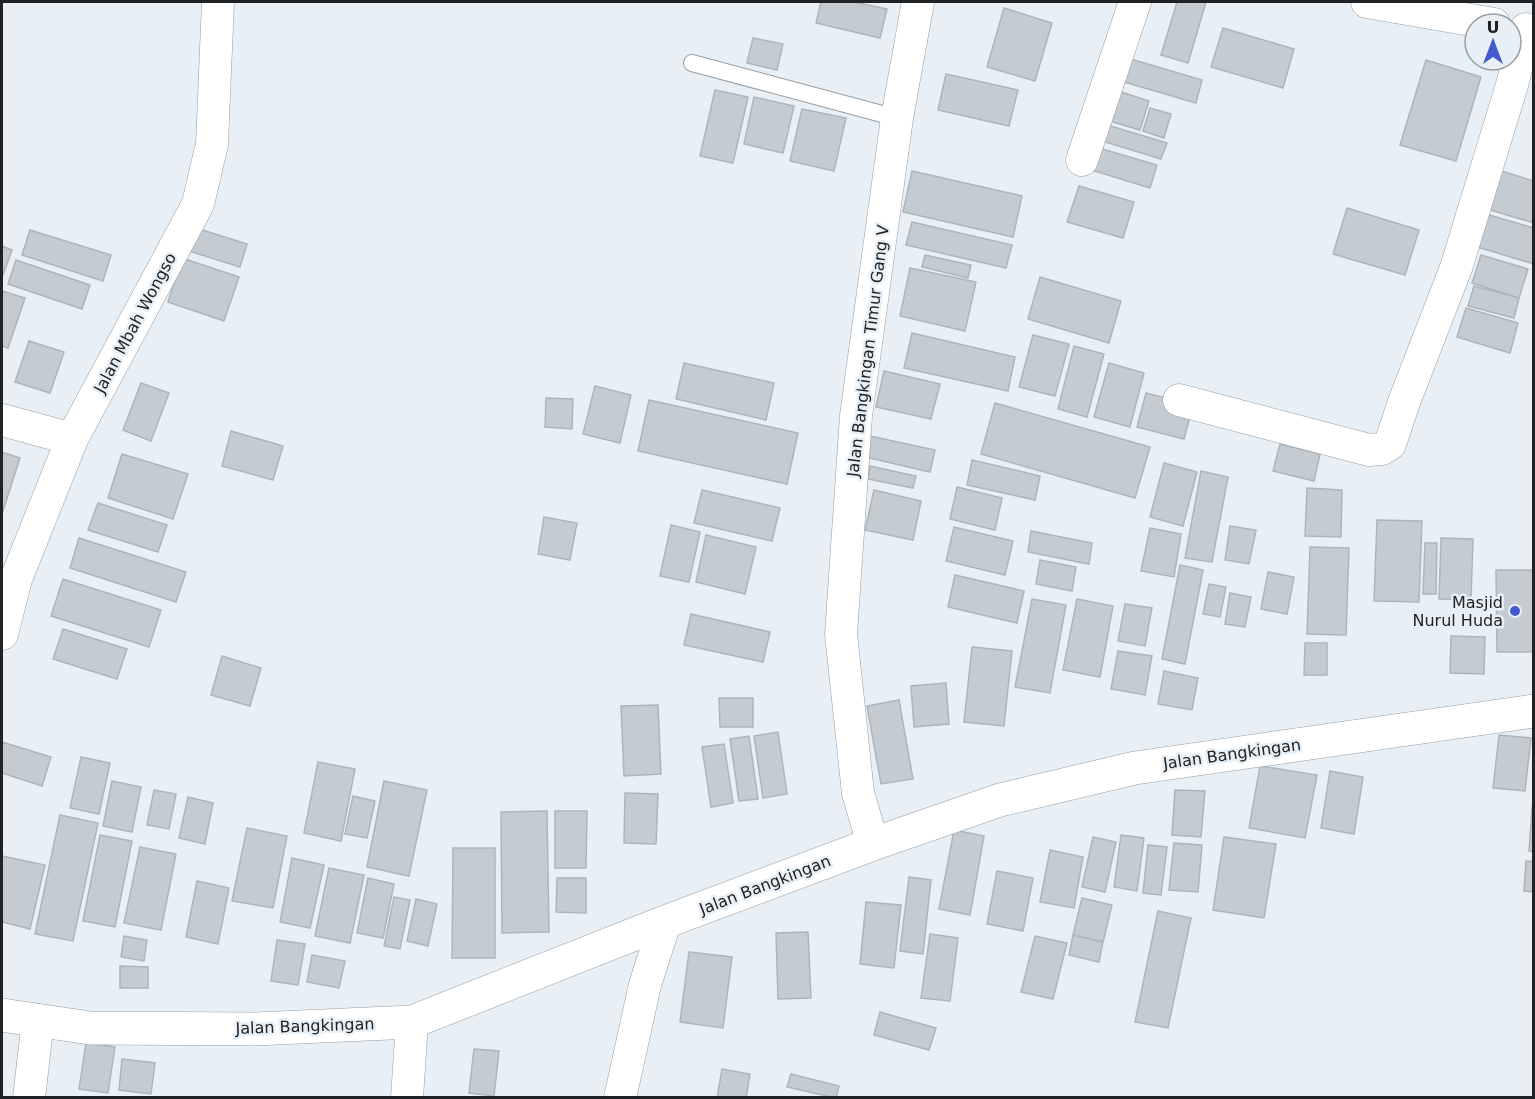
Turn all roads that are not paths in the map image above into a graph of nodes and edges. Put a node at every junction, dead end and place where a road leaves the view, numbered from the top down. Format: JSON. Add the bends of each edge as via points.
{"nodes":[{"id":1,"x":218,"y":2,"type":"edge"},
{"id":2,"x":918,"y":2,"type":"edge"},
{"id":3,"x":1135,"y":2,"type":"edge"},
{"id":4,"x":1367,"y":2,"type":"edge"},
{"id":5,"x":1455,"y":10,"type":"edge"},
{"id":6,"x":1524,"y":29,"type":"edge"},
{"id":7,"x":692,"y":63,"type":"dead end"},
{"id":8,"x":897,"y":118,"type":"junction"},
{"id":9,"x":1082,"y":160,"type":"dead end"},
{"id":10,"x":1179,"y":400,"type":"dead end"},
{"id":11,"x":2,"y":420,"type":"edge"},
{"id":12,"x":72,"y":439,"type":"junction"},
{"id":13,"x":2,"y":634,"type":"edge"},
{"id":14,"x":1533,"y":711,"type":"edge"},
{"id":15,"x":873,"y":844,"type":"junction"},
{"id":16,"x":665,"y":922,"type":"junction"},
{"id":17,"x":2,"y":1015,"type":"edge"},
{"id":18,"x":38,"y":1020,"type":"junction"},
{"id":19,"x":412,"y":1022,"type":"junction"},
{"id":20,"x":29,"y":1098,"type":"edge"},
{"id":21,"x":407,"y":1098,"type":"edge"},
{"id":22,"x":620,"y":1098,"type":"edge"}],
"edges":[{"from":1,"to":12,"type":"street","name":"Jalan Mbah Wongso","via":[[212,144],[198,204]]},
{"from":2,"to":8,"type":"street","name":"Jalan Bangkingan Timur Gang V"},
{"from":3,"to":9,"type":"street"},
{"from":4,"to":5,"type":"street"},
{"from":6,"to":10,"type":"street","via":[[1512,84],[1456,268],[1390,444],[1369,450]]},
{"from":7,"to":8,"type":"lane"},
{"from":8,"to":15,"type":"street","name":"Jalan Bangkingan Timur Gang V","via":[[856,416],[841,633],[858,793]]},
{"from":11,"to":12,"type":"street"},
{"from":12,"to":13,"type":"street","name":"Jalan Mbah Wongso","via":[[16,579]]},
{"from":14,"to":15,"type":"street","name":"Jalan Bangkingan","via":[[1135,768],[1000,800]]},
{"from":15,"to":16,"type":"street","name":"Jalan Bangkingan"},
{"from":16,"to":19,"type":"street","name":"Jalan Bangkingan"},
{"from":16,"to":22,"type":"street","via":[[645,985]]},
{"from":17,"to":18,"type":"street","name":"Jalan Bangkingan"},
{"from":18,"to":19,"type":"street","name":"Jalan Bangkingan","via":[[90,1028],[255,1029]]},
{"from":18,"to":20,"type":"street"},
{"from":19,"to":21,"type":"street"}]}
